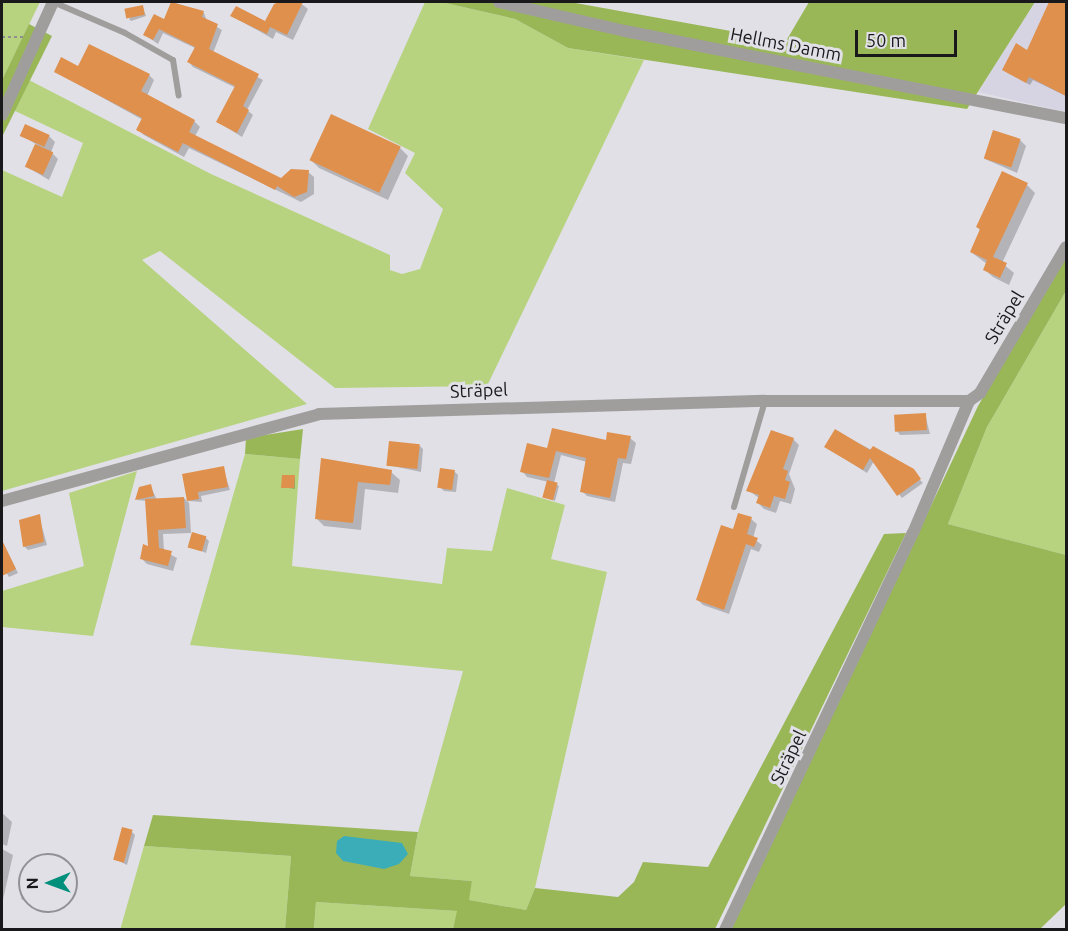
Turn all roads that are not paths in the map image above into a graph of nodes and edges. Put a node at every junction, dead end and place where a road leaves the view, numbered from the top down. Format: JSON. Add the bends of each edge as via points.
{"nodes":[{"id":1,"x":52,"y":2,"type":"edge"},
{"id":2,"x":500,"y":2,"type":"edge"},
{"id":3,"x":179,"y":96,"type":"dead end"},
{"id":4,"x":2,"y":115,"type":"edge"},
{"id":5,"x":1066,"y":118,"type":"edge"},
{"id":6,"x":1066,"y":247,"type":"edge"},
{"id":7,"x":765,"y":400,"type":"junction"},
{"id":8,"x":969,"y":401,"type":"junction"},
{"id":9,"x":2,"y":501,"type":"edge"},
{"id":10,"x":734,"y":507,"type":"dead end"},
{"id":11,"x":725,"y":930,"type":"edge"}],
"edges":[{"from":1,"to":3,"type":"lane","via":[[125,33],[173,60]]},
{"from":1,"to":4,"type":"street"},
{"from":2,"to":5,"type":"street","name":"Hellms Damm","via":[[625,31]]},
{"from":6,"to":8,"type":"street","name":"Sträpel","via":[[980,393]]},
{"from":7,"to":8,"type":"street","name":"Sträpel"},
{"from":7,"to":9,"type":"street","name":"Sträpel","via":[[304,416]]},
{"from":7,"to":10,"type":"lane"},
{"from":8,"to":11,"type":"street","name":"Sträpel","via":[[913,533]]}]}
